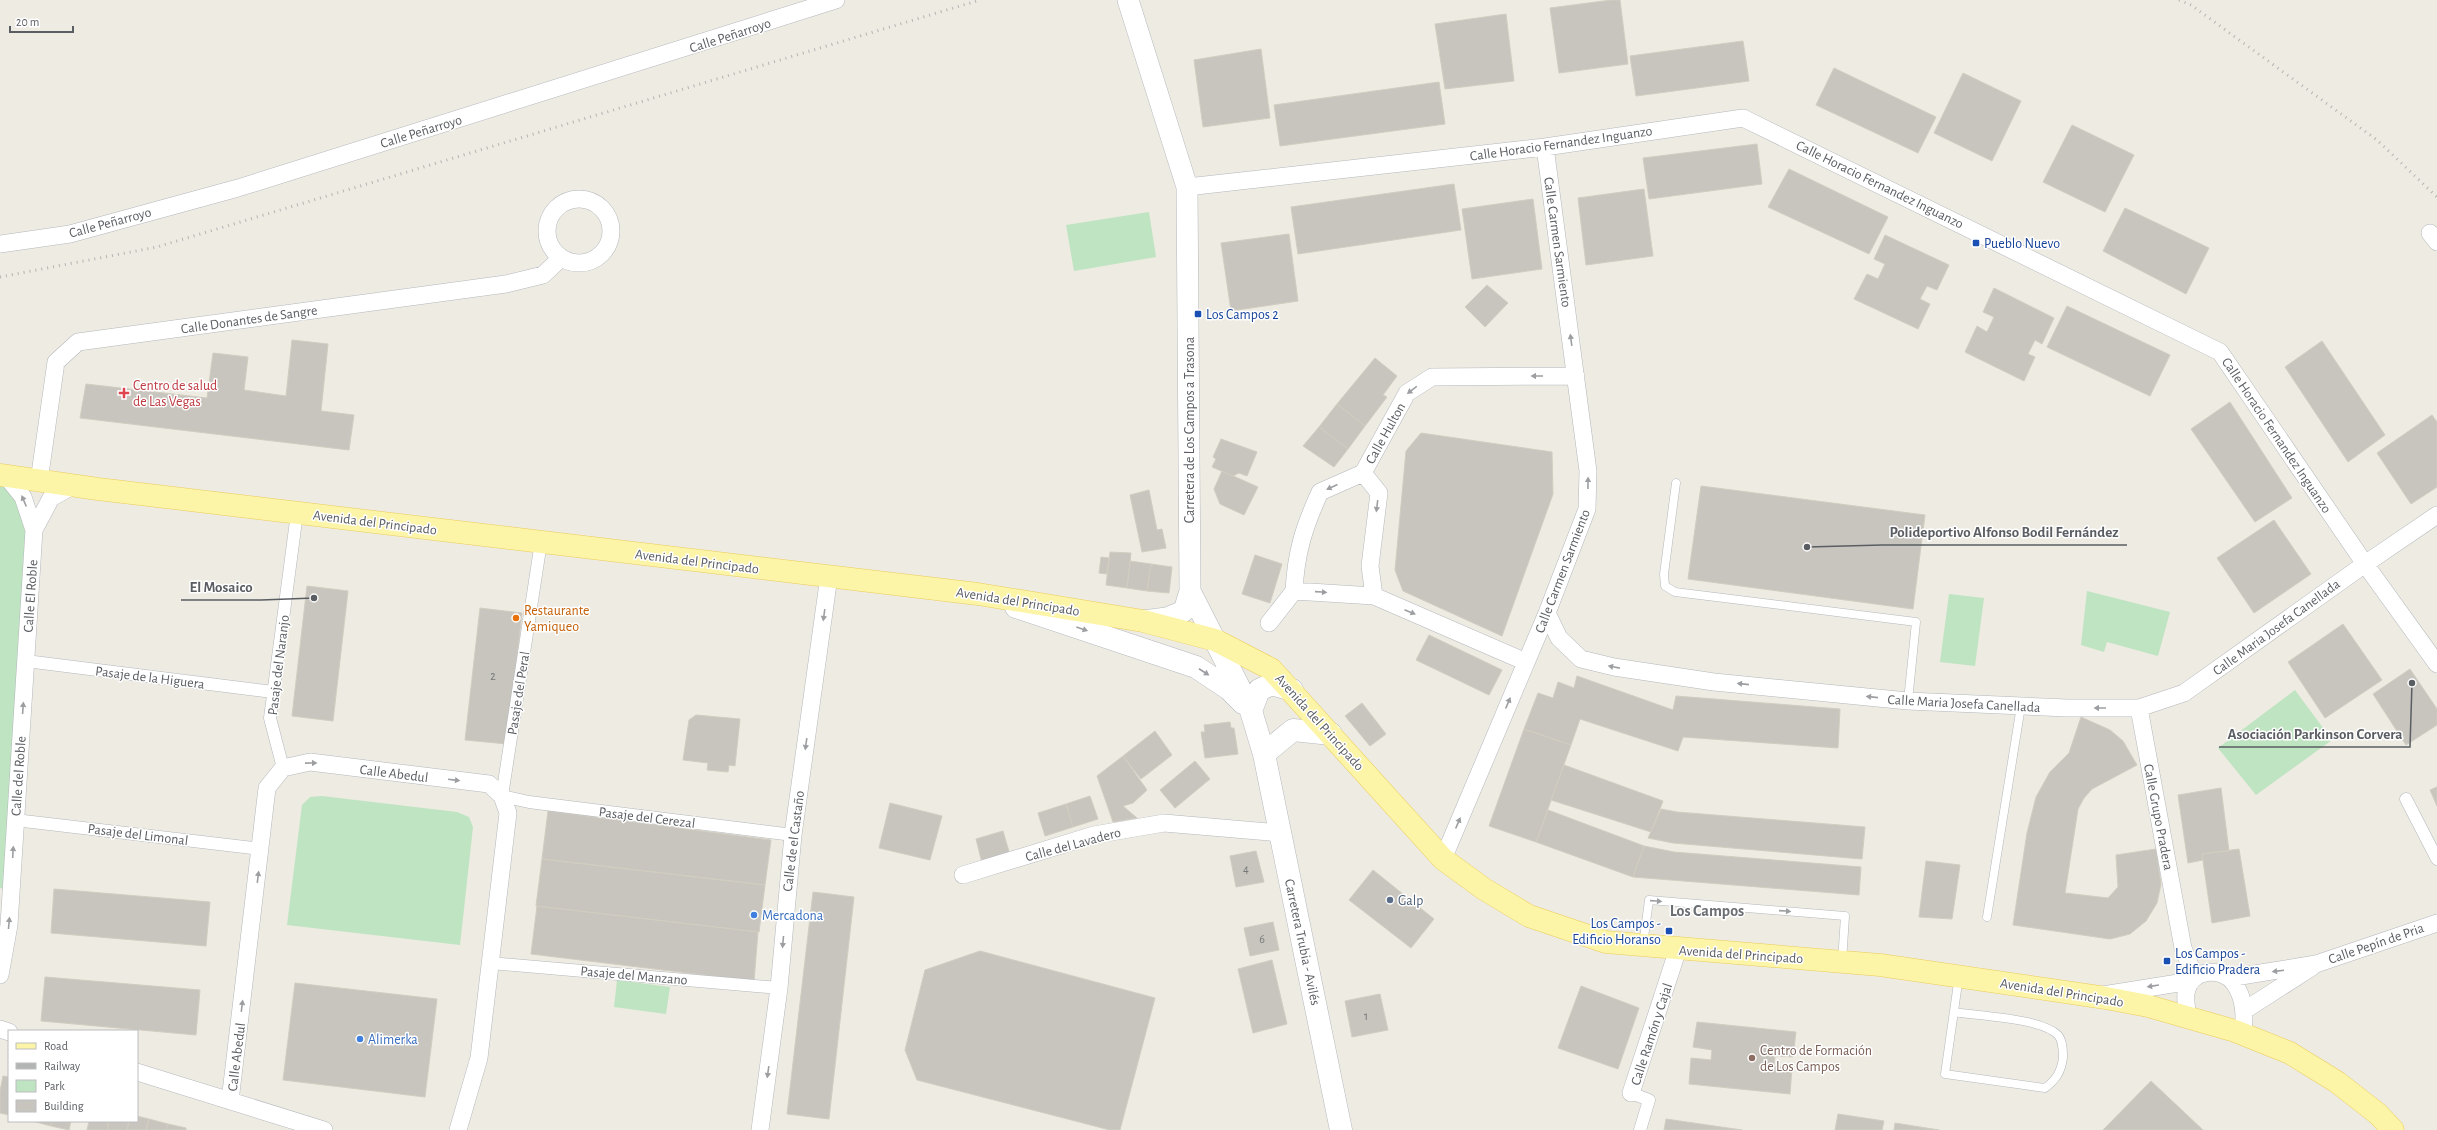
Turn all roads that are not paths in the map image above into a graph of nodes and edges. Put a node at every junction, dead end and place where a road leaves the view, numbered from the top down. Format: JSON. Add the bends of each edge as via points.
{"nodes":[{"id":1,"x":836,"y":0,"type":"edge"},
{"id":2,"x":1128,"y":0,"type":"edge"},
{"id":3,"x":1545,"y":147,"type":"junction"},
{"id":4,"x":1187,"y":187,"type":"junction"},
{"id":5,"x":0,"y":244,"type":"edge"},
{"id":6,"x":561,"y":258,"type":"dead end"},
{"id":7,"x":1576,"y":376,"type":"junction"},
{"id":8,"x":1363,"y":473,"type":"junction"},
{"id":9,"x":3,"y":476,"type":"edge"},
{"id":10,"x":39,"y":481,"type":"junction"},
{"id":11,"x":1676,"y":483,"type":"dead end"},
{"id":12,"x":72,"y":486,"type":"junction"},
{"id":13,"x":297,"y":513,"type":"junction"},
{"id":14,"x":2437,"y":516,"type":"edge"},
{"id":15,"x":34,"y":530,"type":"junction"},
{"id":16,"x":541,"y":542,"type":"junction"},
{"id":17,"x":2364,"y":564,"type":"junction"},
{"id":18,"x":829,"y":576,"type":"junction"},
{"id":19,"x":1294,"y":590,"type":"junction"},
{"id":20,"x":1190,"y":591,"type":"junction"},
{"id":21,"x":978,"y":594,"type":"junction"},
{"id":22,"x":1374,"y":596,"type":"junction"},
{"id":23,"x":1547,"y":613,"type":"junction"},
{"id":24,"x":1143,"y":622,"type":"junction"},
{"id":25,"x":1269,"y":623,"type":"dead end"},
{"id":26,"x":1215,"y":640,"type":"junction"},
{"id":27,"x":26,"y":661,"type":"junction"},
{"id":28,"x":1526,"y":662,"type":"junction"},
{"id":29,"x":2437,"y":664,"type":"edge"},
{"id":30,"x":1292,"y":690,"type":"junction"},
{"id":31,"x":273,"y":692,"type":"junction"},
{"id":32,"x":1908,"y":701,"type":"junction"},
{"id":33,"x":2021,"y":706,"type":"junction"},
{"id":34,"x":2139,"y":708,"type":"junction"},
{"id":35,"x":1251,"y":711,"type":"junction"},
{"id":36,"x":1331,"y":734,"type":"junction"},
{"id":37,"x":1264,"y":754,"type":"junction"},
{"id":38,"x":283,"y":768,"type":"junction"},
{"id":39,"x":502,"y":796,"type":"junction"},
{"id":40,"x":2406,"y":799,"type":"dead end"},
{"id":41,"x":15,"y":820,"type":"junction"},
{"id":42,"x":1281,"y":833,"type":"junction"},
{"id":43,"x":793,"y":835,"type":"junction"},
{"id":44,"x":261,"y":849,"type":"junction"},
{"id":45,"x":1444,"y":859,"type":"junction"},
{"id":46,"x":2437,"y":859,"type":"edge"},
{"id":47,"x":963,"y":875,"type":"dead end"},
{"id":48,"x":1988,"y":917,"type":"dead end"},
{"id":49,"x":2437,"y":923,"type":"edge"},
{"id":50,"x":1643,"y":946,"type":"junction"},
{"id":51,"x":1678,"y":949,"type":"junction"},
{"id":52,"x":1842,"y":962,"type":"junction"},
{"id":53,"x":490,"y":963,"type":"junction"},
{"id":54,"x":2316,"y":964,"type":"junction"},
{"id":55,"x":0,"y":975,"type":"edge"},
{"id":56,"x":1959,"y":976,"type":"junction"},
{"id":57,"x":2197,"y":977,"type":"junction"},
{"id":58,"x":2229,"y":978,"type":"junction"},
{"id":59,"x":779,"y":988,"type":"junction"},
{"id":60,"x":2097,"y":997,"type":"junction"},
{"id":61,"x":2245,"y":1010,"type":"junction"},
{"id":62,"x":1954,"y":1012,"type":"junction"},
{"id":63,"x":2188,"y":1018,"type":"junction"},
{"id":64,"x":2243,"y":1034,"type":"junction"},
{"id":65,"x":138,"y":1072,"type":"edge"},
{"id":66,"x":1631,"y":1093,"type":"joint"},
{"id":67,"x":230,"y":1101,"type":"junction"},
{"id":68,"x":324,"y":1130,"type":"edge"},
{"id":69,"x":458,"y":1130,"type":"edge"},
{"id":70,"x":760,"y":1130,"type":"edge"},
{"id":71,"x":1341,"y":1130,"type":"edge"},
{"id":72,"x":1640,"y":1130,"type":"edge"},
{"id":73,"x":2393,"y":1130,"type":"edge"}],
"edges":[{"from":1,"to":5,"type":"street","name":"Calle Peñarroyo","via":[[238,188],[70,234]]},
{"from":2,"to":4,"type":"street","name":"Carretera de Los Campos a Trasona"},
{"from":3,"to":4,"type":"street","name":"Calle Horacio Fernandez Inguanzo"},
{"from":7,"to":3,"type":"street","name":"Calle Carmen Sarmiento","one_way":true},
{"from":3,"to":17,"type":"street","name":"Calle Horacio Fernandez Inguanzo","via":[[1743,118],[2212,346],[2220,352]]},
{"from":4,"to":20,"type":"street","name":"Carretera de Los Campos a Trasona"},
{"from":6,"to":10,"type":"street","name":"Calle Donantes de Sangre","via":[[543,275],[506,284],[78,342],[56,362]]},
{"from":7,"to":8,"type":"street","name":"Calle Hulton","one_way":true,"via":[[1432,376],[1407,393]]},
{"from":23,"to":7,"type":"street","name":"Calle Carmen Sarmiento","one_way":true,"via":[[1587,509],[1588,471]]},
{"from":8,"to":19,"type":"street","name":"Calle Hulton","one_way":true,"via":[[1320,492],[1304,526],[1296,560]]},
{"from":8,"to":22,"type":"street","one_way":true,"via":[[1379,493],[1370,566]]},
{"from":9,"to":10,"type":"main road","name":"Avenida del Principado"},
{"from":15,"to":9,"type":"street","name":"Calle El Roble","one_way":true,"via":[[23,497]]},
{"from":10,"to":12,"type":"main road","name":"Avenida del Principado"},
{"from":11,"to":32,"type":"lane","via":[[1664,574],[1665,586],[1675,592],[1916,622]]},
{"from":12,"to":13,"type":"main road","name":"Avenida del Principado"},
{"from":12,"to":15,"type":"street","name":"Calle El Roble","via":[[51,498]]},
{"from":13,"to":16,"type":"main road","name":"Avenida del Principado"},
{"from":13,"to":31,"type":"street","name":"Pasaje del Naranjo"},
{"from":14,"to":17,"type":"street","name":"Calle Maria Josefa Canellada"},
{"from":15,"to":27,"type":"street","name":"Calle El Roble"},
{"from":16,"to":18,"type":"main road","name":"Avenida del Principado"},
{"from":16,"to":39,"type":"street","name":"Pasaje del Peral"},
{"from":17,"to":29,"type":"street","name":"Calle Horacio Fernandez Inguanzo"},
{"from":17,"to":34,"type":"street","name":"Calle Maria Josefa Canellada","via":[[2184,693]]},
{"from":18,"to":21,"type":"main road","name":"Avenida del Principado"},
{"from":18,"to":43,"type":"street","name":"Calle de el Castaño","one_way":true},
{"from":19,"to":22,"type":"street","one_way":true},
{"from":19,"to":25,"type":"street"},
{"from":20,"to":24,"type":"street","name":"Carretera de Los Campos a Trasona","via":[[1184,611],[1167,618]]},
{"from":20,"to":26,"type":"street"},
{"from":21,"to":24,"type":"main road","name":"Avenida del Principado"},
{"from":21,"to":35,"type":"main road","one_way":true,"via":[[1196,667],[1229,689]]},
{"from":22,"to":28,"type":"street","one_way":true},
{"from":23,"to":28,"type":"street","name":"Calle Carmen Sarmiento"},
{"from":32,"to":23,"type":"street","name":"Calle Maria Josefa Canellada","one_way":true,"via":[[1714,682],[1614,667],[1581,659],[1559,638]]},
{"from":24,"to":26,"type":"main road","name":"Avenida del Principado"},
{"from":26,"to":30,"type":"main road","name":"Avenida del Principado","via":[[1271,669]]},
{"from":26,"to":35,"type":"main road","name":"Carretera Trubia - Avilés"},
{"from":27,"to":31,"type":"street","name":"Pasaje de la Higuera"},
{"from":41,"to":27,"type":"street","name":"Calle del Roble","one_way":true},
{"from":45,"to":28,"type":"street","name":"Calle Carmen Sarmiento","one_way":true},
{"from":30,"to":35,"type":"main road","via":[[1272,684],[1259,690]]},
{"from":30,"to":36,"type":"main road","name":"Avenida del Principado"},
{"from":31,"to":38,"type":"street","name":"Pasaje del Naranjo","via":[[270,718]]},
{"from":32,"to":33,"type":"street","name":"Calle Maria Josefa Canellada"},
{"from":34,"to":33,"type":"street","name":"Calle Maria Josefa Canellada","one_way":true},
{"from":33,"to":48,"type":"lane"},
{"from":34,"to":57,"type":"street","name":"Calle Grupo Pradera","via":[[2179,925]]},
{"from":35,"to":37,"type":"main road","name":"Carretera Trubia - Avilés"},
{"from":36,"to":37,"type":"main road","via":[[1293,730]]},
{"from":36,"to":45,"type":"main road","name":"Avenida del Principado"},
{"from":37,"to":42,"type":"main road","name":"Carretera Trubia - Avilés"},
{"from":38,"to":39,"type":"street","name":"Calle Abedul","one_way":true,"via":[[310,762],[489,784]]},
{"from":38,"to":44,"type":"street","name":"Calle Abedul","via":[[267,788]]},
{"from":39,"to":43,"type":"street","name":"Pasaje del Cerezal","via":[[529,802]]},
{"from":39,"to":53,"type":"street","via":[[508,813]]},
{"from":40,"to":46,"type":"street"},
{"from":41,"to":44,"type":"street","name":"Pasaje del Limonal"},
{"from":55,"to":41,"type":"street","name":"Calle del Roble","one_way":true,"via":[[9,925]]},
{"from":42,"to":47,"type":"street","name":"Calle del Lavadero","via":[[1164,823],[1094,835]]},
{"from":42,"to":71,"type":"main road","name":"Carretera Trubia - Avilés"},
{"from":43,"to":59,"type":"street","name":"Calle de el Castaño","one_way":true},
{"from":67,"to":44,"type":"street","name":"Calle Abedul","one_way":true},
{"from":45,"to":50,"type":"main road","name":"Avenida del Principado","via":[[1484,889],[1529,916],[1606,942]]},
{"from":49,"to":54,"type":"street","name":"Calle Pepín de Pria"},
{"from":50,"to":51,"type":"main road","name":"Avenida del Principado"},
{"from":50,"to":52,"type":"lane","one_way":true,"via":[[1648,900],[1845,916]]},
{"from":51,"to":52,"type":"main road","name":"Avenida del Principado"},
{"from":51,"to":66,"type":"street","name":"Calle Ramón y Cajal"},
{"from":52,"to":56,"type":"main road","name":"Avenida del Principado"},
{"from":53,"to":59,"type":"street","name":"Pasaje del Manzano"},
{"from":53,"to":69,"type":"street","via":[[479,1058]]},
{"from":54,"to":58,"type":"street","one_way":true},
{"from":54,"to":61,"type":"street"},
{"from":56,"to":60,"type":"main road","name":"Avenida del Principado"},
{"from":56,"to":62,"type":"lane"},
{"from":57,"to":58,"type":"street","via":[[2217,972]]},
{"from":57,"to":60,"type":"street","one_way":true},
{"from":57,"to":63,"type":"street","via":[[2186,992]]},
{"from":58,"to":61,"type":"street","via":[[2238,990]]},
{"from":59,"to":70,"type":"street","name":"Calle de el Castaño","one_way":true},
{"from":60,"to":63,"type":"main road","name":"Avenida del Principado","via":[[2148,1006]]},
{"from":61,"to":64,"type":"street"},
{"from":62,"to":62,"type":"lane","via":[[1944,1074],[2045,1088],[2056,1081],[2062,1066],[2064,1048],[2058,1035],[2037,1023]]},
{"from":63,"to":64,"type":"main road","name":"Avenida del Principado"},
{"from":64,"to":73,"type":"main road","name":"Avenida del Principado","via":[[2290,1053],[2337,1082],[2378,1114]]},
{"from":65,"to":67,"type":"street"},
{"from":66,"to":72,"type":"street","name":"Calle Ramón y Cajal","via":[[1649,1100]]},
{"from":67,"to":68,"type":"street"}]}
